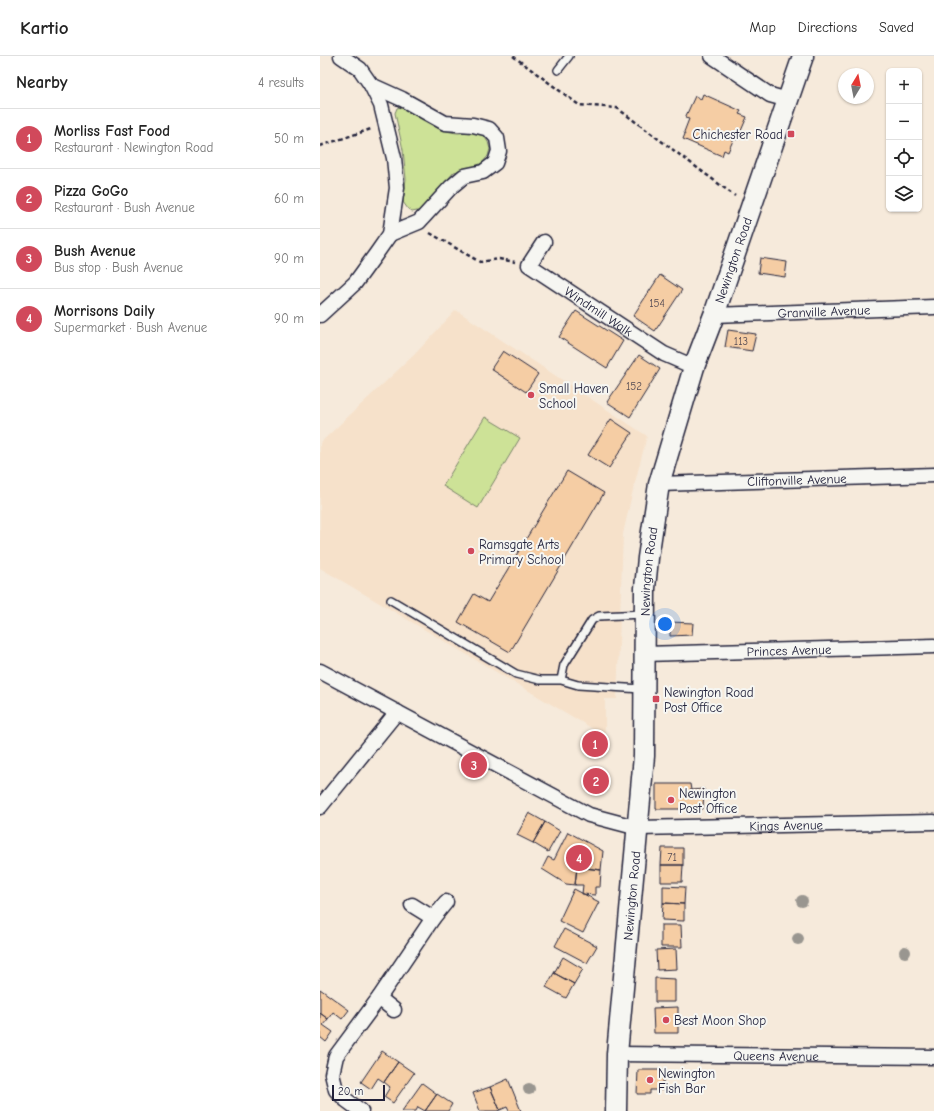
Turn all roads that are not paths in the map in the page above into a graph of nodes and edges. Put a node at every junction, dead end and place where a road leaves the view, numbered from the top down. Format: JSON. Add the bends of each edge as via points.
{"nodes":[{"id":1,"x":342,"y":56,"type":"edge"},
{"id":2,"x":569,"y":56,"type":"edge"},
{"id":3,"x":712,"y":56,"type":"edge"},
{"id":4,"x":803,"y":56,"type":"edge"},
{"id":5,"x":558,"y":70,"type":"dead end"},
{"id":6,"x":371,"y":85,"type":"junction"},
{"id":7,"x":788,"y":100,"type":"junction"},
{"id":8,"x":390,"y":234,"type":"junction"},
{"id":9,"x":544,"y":242,"type":"dead end"},
{"id":10,"x":934,"y":307,"type":"edge"},
{"id":11,"x":320,"y":315,"type":"edge"},
{"id":12,"x":714,"y":315,"type":"junction"},
{"id":13,"x":694,"y":367,"type":"junction"},
{"id":14,"x":934,"y":475,"type":"edge"},
{"id":15,"x":659,"y":484,"type":"junction"},
{"id":16,"x":391,"y":600,"type":"dead end"},
{"id":17,"x":645,"y":614,"type":"junction"},
{"id":18,"x":934,"y":646,"type":"edge"},
{"id":19,"x":644,"y":654,"type":"junction"},
{"id":20,"x":320,"y":671,"type":"edge"},
{"id":21,"x":561,"y":680,"type":"junction"},
{"id":22,"x":644,"y":689,"type":"junction"},
{"id":23,"x":397,"y":712,"type":"junction"},
{"id":24,"x":320,"y":806,"type":"edge"},
{"id":25,"x":934,"y":822,"type":"edge"},
{"id":26,"x":638,"y":828,"type":"junction"},
{"id":27,"x":446,"y":902,"type":"dead end"},
{"id":28,"x":412,"y":905,"type":"dead end"},
{"id":29,"x":433,"y":918,"type":"junction"},
{"id":30,"x":378,"y":998,"type":"junction"},
{"id":31,"x":394,"y":1010,"type":"dead end"},
{"id":32,"x":617,"y":1054,"type":"junction"},
{"id":33,"x":934,"y":1057,"type":"edge"},
{"id":34,"x":361,"y":1111,"type":"edge"},
{"id":35,"x":616,"y":1111,"type":"edge"}],
"edges":[{"from":1,"to":6,"type":"street","via":[[360,69]]},
{"from":2,"to":5,"type":"lane"},
{"from":3,"to":7,"type":"street","via":[[770,95]]},
{"from":4,"to":7,"type":"main road","name":"Newington Road"},
{"from":6,"to":8,"type":"street","via":[[387,123],[394,158],[397,188]]},
{"from":6,"to":8,"type":"street","via":[[402,98],[445,123],[489,129],[497,138],[499,151],[495,163],[483,172],[464,176],[419,222]]},
{"from":7,"to":12,"type":"main road","name":"Newington Road"},
{"from":8,"to":11,"type":"street","via":[[354,283]]},
{"from":9,"to":13,"type":"street","name":"Windmill Walk","via":[[528,265],[664,354]]},
{"from":10,"to":12,"type":"street","name":"Granville Avenue"},
{"from":12,"to":13,"type":"main road","name":"Newington Road"},
{"from":13,"to":15,"type":"main road","name":"Newington Road"},
{"from":14,"to":15,"type":"street","name":"Cliftonville Avenue"},
{"from":15,"to":17,"type":"main road","name":"Newington Road","via":[[648,558]]},
{"from":16,"to":21,"type":"lane","via":[[516,674],[540,680]]},
{"from":17,"to":19,"type":"main road","name":"Newington Road"},
{"from":17,"to":21,"type":"lane","via":[[599,616],[592,620],[564,665]]},
{"from":18,"to":19,"type":"street","name":"Princes Avenue"},
{"from":19,"to":22,"type":"main road","name":"Newington Road"},
{"from":20,"to":23,"type":"street","name":"Kings Avenue"},
{"from":21,"to":22,"type":"lane","via":[[578,685]]},
{"from":22,"to":26,"type":"main road","name":"Newington Road","via":[[644,756]]},
{"from":23,"to":24,"type":"street"},
{"from":23,"to":26,"type":"street","name":"Kings Avenue","via":[[589,815]]},
{"from":25,"to":26,"type":"street","name":"Kings Avenue"},
{"from":26,"to":32,"type":"main road","name":"Newington Road"},
{"from":27,"to":29,"type":"street"},
{"from":28,"to":29,"type":"street"},
{"from":29,"to":30,"type":"street"},
{"from":30,"to":31,"type":"street"},
{"from":30,"to":34,"type":"street","via":[[336,1056],[332,1074],[336,1090]]},
{"from":32,"to":33,"type":"street","name":"Queens Avenue"},
{"from":32,"to":35,"type":"main road","name":"Newington Road"}]}
